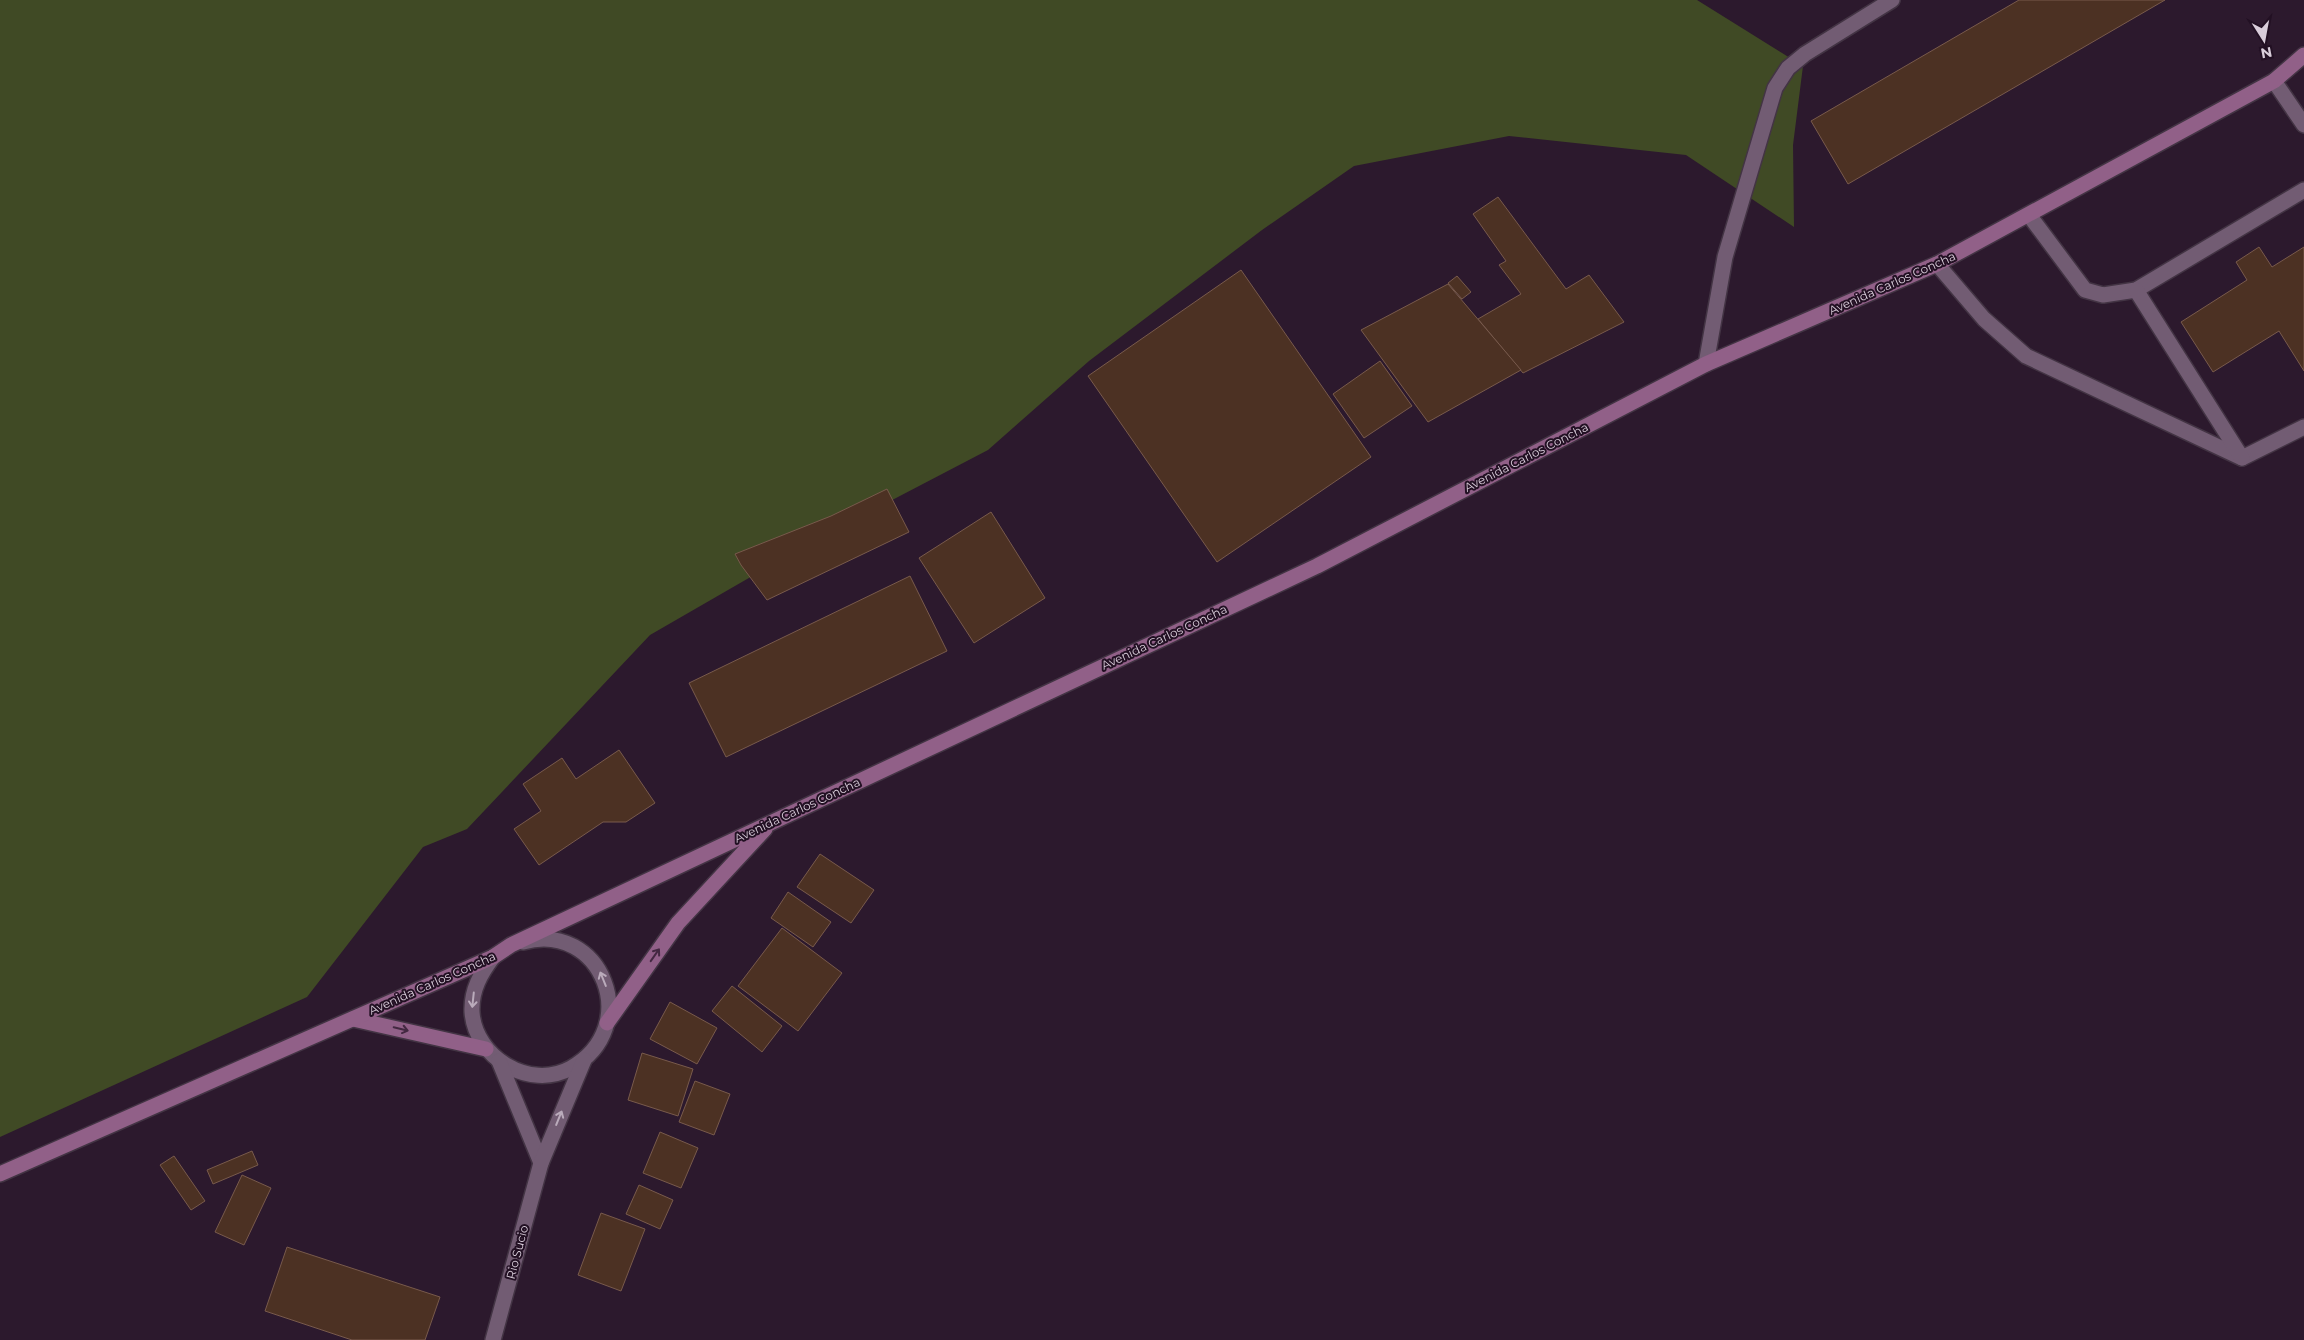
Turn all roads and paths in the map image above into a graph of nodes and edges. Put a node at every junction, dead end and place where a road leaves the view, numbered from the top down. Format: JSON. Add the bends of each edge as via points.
{"nodes":[{"id":1,"x":1892,"y":0,"type":"edge"},
{"id":2,"x":2303,"y":59,"type":"edge"},
{"id":3,"x":2274,"y":81,"type":"junction"},
{"id":4,"x":2304,"y":125,"type":"edge"},
{"id":5,"x":2304,"y":190,"type":"edge"},
{"id":6,"x":2029,"y":215,"type":"junction"},
{"id":7,"x":1937,"y":264,"type":"junction"},
{"id":8,"x":2136,"y":290,"type":"junction"},
{"id":9,"x":1706,"y":364,"type":"junction"},
{"id":10,"x":2304,"y":427,"type":"edge"},
{"id":11,"x":2242,"y":458,"type":"junction"},
{"id":12,"x":771,"y":822,"type":"junction"},
{"id":13,"x":511,"y":945,"type":"junction"},
{"id":14,"x":494,"y":956,"type":"junction"},
{"id":15,"x":353,"y":1019,"type":"junction"},
{"id":16,"x":607,"y":1023,"type":"junction"},
{"id":17,"x":486,"y":1049,"type":"junction"},
{"id":18,"x":584,"y":1060,"type":"junction"},
{"id":19,"x":500,"y":1061,"type":"junction"},
{"id":20,"x":541,"y":1163,"type":"junction"},
{"id":21,"x":0,"y":1174,"type":"edge"},
{"id":22,"x":493,"y":1340,"type":"edge"}],
"edges":[{"from":1,"to":9,"type":"street","via":[[1805,54],[1788,68],[1775,88],[1725,257]]},
{"from":2,"to":3,"type":"street","name":"Avenida Carlos Concha"},
{"from":3,"to":4,"type":"street"},
{"from":3,"to":6,"type":"street","name":"Avenida Carlos Concha"},
{"from":5,"to":8,"type":"street"},
{"from":6,"to":7,"type":"street","name":"Avenida Carlos Concha"},
{"from":6,"to":8,"type":"street","via":[[2085,290],[2103,295]]},
{"from":7,"to":9,"type":"street","name":"Avenida Carlos Concha"},
{"from":7,"to":11,"type":"street","via":[[1984,318],[2026,356]]},
{"from":8,"to":11,"type":"street"},
{"from":9,"to":12,"type":"street","name":"Avenida Carlos Concha","via":[[1317,566]]},
{"from":10,"to":11,"type":"street"},
{"from":12,"to":13,"type":"street","name":"Avenida Carlos Concha"},
{"from":16,"to":12,"type":"street","one_way":true,"via":[[678,923]]},
{"from":13,"to":14,"type":"street","name":"Avenida Carlos Concha"},
{"from":16,"to":13,"type":"street","one_way":true,"via":[[609,997],[601,973],[584,953],[561,941],[536,938]]},
{"from":14,"to":15,"type":"street","name":"Avenida Carlos Concha"},
{"from":14,"to":17,"type":"street","one_way":true,"via":[[481,972],[472,1012],[476,1032]]},
{"from":15,"to":17,"type":"street","one_way":true},
{"from":15,"to":21,"type":"street","name":"Avenida Carlos Concha"},
{"from":16,"to":18,"type":"street","via":[[596,1047]]},
{"from":17,"to":19,"type":"street"},
{"from":18,"to":19,"type":"street","via":[[551,1074],[533,1075]]},
{"from":20,"to":18,"type":"street","name":"Rio Sucio","one_way":true},
{"from":19,"to":20,"type":"street"},
{"from":20,"to":22,"type":"street","name":"Rio Sucio"}]}
